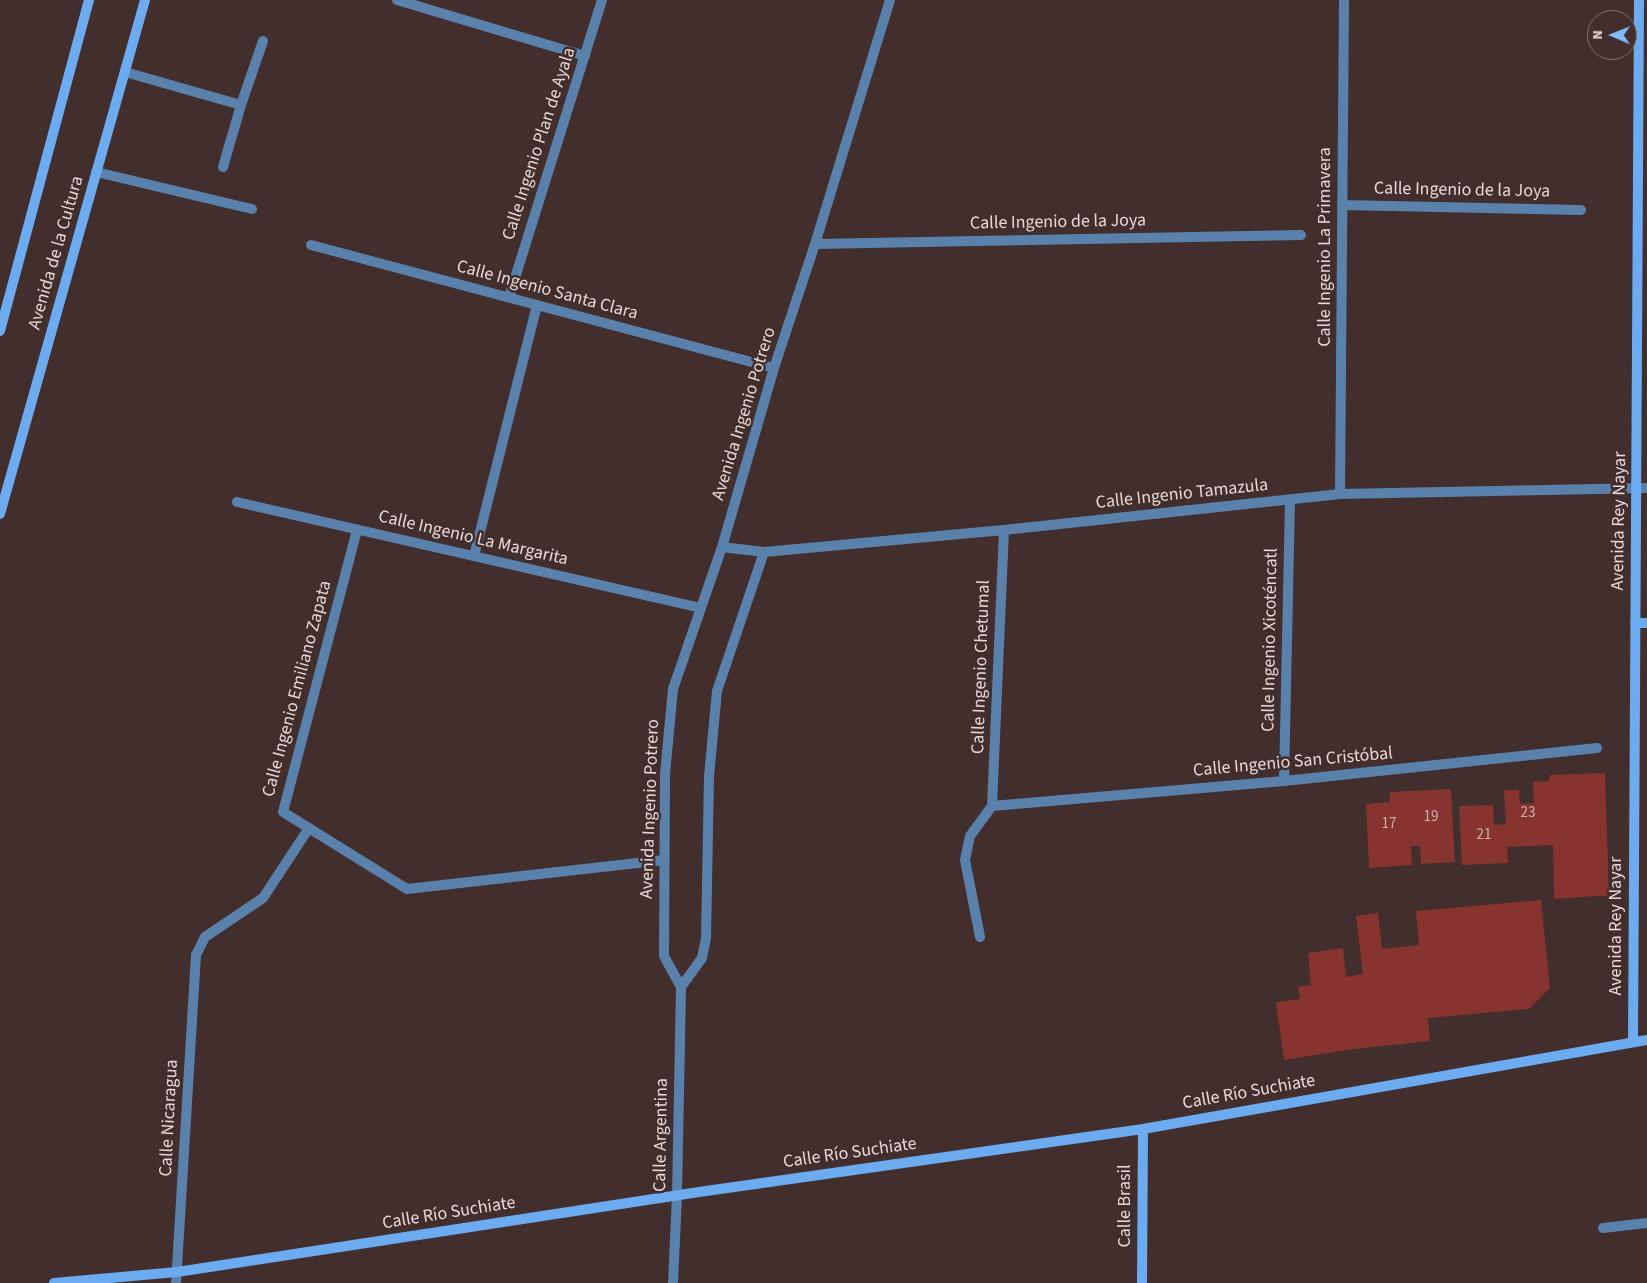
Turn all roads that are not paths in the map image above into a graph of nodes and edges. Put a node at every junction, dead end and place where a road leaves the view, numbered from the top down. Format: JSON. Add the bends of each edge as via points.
{"nodes":[{"id":1,"x":89,"y":0,"type":"edge"},
{"id":2,"x":145,"y":0,"type":"edge"},
{"id":3,"x":397,"y":0,"type":"edge"},
{"id":4,"x":602,"y":0,"type":"edge"},
{"id":5,"x":890,"y":0,"type":"edge"},
{"id":6,"x":1344,"y":0,"type":"edge"},
{"id":7,"x":1639,"y":0,"type":"edge"},
{"id":8,"x":263,"y":41,"type":"dead end"},
{"id":9,"x":585,"y":56,"type":"junction"},
{"id":10,"x":125,"y":72,"type":"junction"},
{"id":11,"x":241,"y":105,"type":"junction"},
{"id":12,"x":223,"y":167,"type":"dead end"},
{"id":13,"x":96,"y":172,"type":"junction"},
{"id":14,"x":1342,"y":205,"type":"junction"},
{"id":15,"x":252,"y":209,"type":"dead end"},
{"id":16,"x":1582,"y":210,"type":"dead end"},
{"id":17,"x":1301,"y":235,"type":"dead end"},
{"id":18,"x":815,"y":244,"type":"junction"},
{"id":19,"x":311,"y":245,"type":"dead end"},
{"id":20,"x":509,"y":297,"type":"junction"},
{"id":21,"x":537,"y":305,"type":"junction"},
{"id":22,"x":0,"y":331,"type":"edge"},
{"id":23,"x":774,"y":368,"type":"junction"},
{"id":24,"x":1642,"y":489,"type":"edge"},
{"id":25,"x":1340,"y":494,"type":"junction"},
{"id":26,"x":1290,"y":500,"type":"junction"},
{"id":27,"x":237,"y":502,"type":"dead end"},
{"id":28,"x":0,"y":514,"type":"edge"},
{"id":29,"x":357,"y":530,"type":"junction"},
{"id":30,"x":1004,"y":530,"type":"junction"},
{"id":31,"x":722,"y":548,"type":"junction"},
{"id":32,"x":764,"y":552,"type":"junction"},
{"id":33,"x":474,"y":556,"type":"junction"},
{"id":34,"x":701,"y":608,"type":"junction"},
{"id":35,"x":1635,"y":623,"type":"junction"},
{"id":36,"x":1647,"y":623,"type":"edge"},
{"id":37,"x":1597,"y":748,"type":"dead end"},
{"id":38,"x":1284,"y":781,"type":"junction"},
{"id":39,"x":992,"y":806,"type":"junction"},
{"id":40,"x":309,"y":828,"type":"junction"},
{"id":41,"x":664,"y":860,"type":"junction"},
{"id":42,"x":980,"y":937,"type":"dead end"},
{"id":43,"x":681,"y":987,"type":"junction"},
{"id":44,"x":1647,"y":1040,"type":"edge"},
{"id":45,"x":1633,"y":1042,"type":"junction"},
{"id":46,"x":1143,"y":1128,"type":"junction"},
{"id":47,"x":677,"y":1196,"type":"junction"},
{"id":48,"x":1647,"y":1224,"type":"edge"},
{"id":49,"x":1603,"y":1228,"type":"dead end"},
{"id":50,"x":177,"y":1272,"type":"junction"},
{"id":51,"x":54,"y":1283,"type":"edge"},
{"id":52,"x":176,"y":1283,"type":"edge"},
{"id":53,"x":673,"y":1283,"type":"edge"},
{"id":54,"x":1142,"y":1283,"type":"edge"}],
"edges":[{"from":1,"to":22,"type":"main road","name":"Avenida de la Cultura"},
{"from":2,"to":10,"type":"main road","name":"Avenida de la Cultura"},
{"from":3,"to":9,"type":"street"},
{"from":4,"to":9,"type":"street","name":"Calle Ingenio Plan de Ayala"},
{"from":5,"to":18,"type":"street","name":"Avenida Ingenio Potrero"},
{"from":6,"to":14,"type":"street","name":"Calle Ingenio La Primavera"},
{"from":7,"to":24,"type":"main road","name":"Avenida Rey Nayar"},
{"from":8,"to":11,"type":"street"},
{"from":9,"to":20,"type":"street","name":"Calle Ingenio Plan de Ayala"},
{"from":10,"to":11,"type":"street"},
{"from":10,"to":13,"type":"main road","name":"Avenida de la Cultura"},
{"from":11,"to":12,"type":"street"},
{"from":13,"to":15,"type":"street"},
{"from":13,"to":28,"type":"main road","name":"Avenida de la Cultura"},
{"from":14,"to":16,"type":"street","name":"Calle Ingenio de la Joya"},
{"from":14,"to":25,"type":"street","name":"Calle Ingenio La Primavera"},
{"from":17,"to":18,"type":"street","name":"Calle Ingenio de la Joya"},
{"from":18,"to":23,"type":"street","name":"Avenida Ingenio Potrero"},
{"from":19,"to":20,"type":"street","name":"Calle Ingenio Santa Clara"},
{"from":20,"to":21,"type":"street","name":"Calle Ingenio Santa Clara"},
{"from":21,"to":23,"type":"street","name":"Calle Ingenio Santa Clara"},
{"from":21,"to":33,"type":"street"},
{"from":23,"to":31,"type":"street","name":"Avenida Ingenio Potrero"},
{"from":24,"to":25,"type":"street","name":"Calle Ingenio Tamazula"},
{"from":24,"to":35,"type":"main road","name":"Avenida Rey Nayar"},
{"from":25,"to":26,"type":"street","name":"Calle Ingenio Tamazula"},
{"from":26,"to":30,"type":"street","name":"Calle Ingenio Tamazula"},
{"from":26,"to":38,"type":"street","name":"Calle Ingenio Xicoténcatl"},
{"from":27,"to":29,"type":"street","name":"Calle Ingenio La Margarita"},
{"from":29,"to":33,"type":"street","name":"Calle Ingenio La Margarita"},
{"from":29,"to":40,"type":"street","name":"Calle Ingenio Emiliano Zapata","via":[[282,812]]},
{"from":30,"to":32,"type":"street","name":"Calle Ingenio Tamazula"},
{"from":30,"to":39,"type":"street","name":"Calle Ingenio Chetumal"},
{"from":31,"to":32,"type":"street","name":"Calle Ingenio Tamazula"},
{"from":31,"to":34,"type":"street","name":"Avenida Ingenio Potrero"},
{"from":32,"to":43,"type":"street","via":[[717,691],[708,776],[706,938],[702,958]]},
{"from":33,"to":34,"type":"street","name":"Calle Ingenio La Margarita"},
{"from":34,"to":41,"type":"street","name":"Avenida Ingenio Potrero","via":[[673,689],[665,774]]},
{"from":35,"to":36,"type":"main road"},
{"from":35,"to":45,"type":"main road","name":"Avenida Rey Nayar"},
{"from":37,"to":38,"type":"street","name":"Calle Ingenio San Cristóbal"},
{"from":38,"to":39,"type":"street","name":"Calle Ingenio San Cristóbal"},
{"from":39,"to":42,"type":"street","via":[[970,836],[965,860]]},
{"from":40,"to":41,"type":"street","name":"Calle Ingenio Emiliano Zapata","via":[[407,889]]},
{"from":40,"to":50,"type":"street","name":"Calle Nicaragua","via":[[263,898],[205,937],[196,956]]},
{"from":41,"to":43,"type":"street","name":"Avenida Ingenio Potrero","via":[[664,956]]},
{"from":43,"to":47,"type":"street","name":"Calle Argentina"},
{"from":44,"to":45,"type":"main road","name":"Calle Río Suchiate"},
{"from":45,"to":46,"type":"main road","name":"Calle Río Suchiate"},
{"from":46,"to":47,"type":"main road","name":"Calle Río Suchiate"},
{"from":46,"to":54,"type":"main road","name":"Calle Brasil"},
{"from":47,"to":50,"type":"main road","name":"Calle Río Suchiate"},
{"from":47,"to":53,"type":"street","name":"Calle Argentina"},
{"from":48,"to":49,"type":"street"},
{"from":50,"to":51,"type":"main road","name":"Calle Río Suchiate"},
{"from":50,"to":52,"type":"street","name":"Calle Nicaragua"}]}
